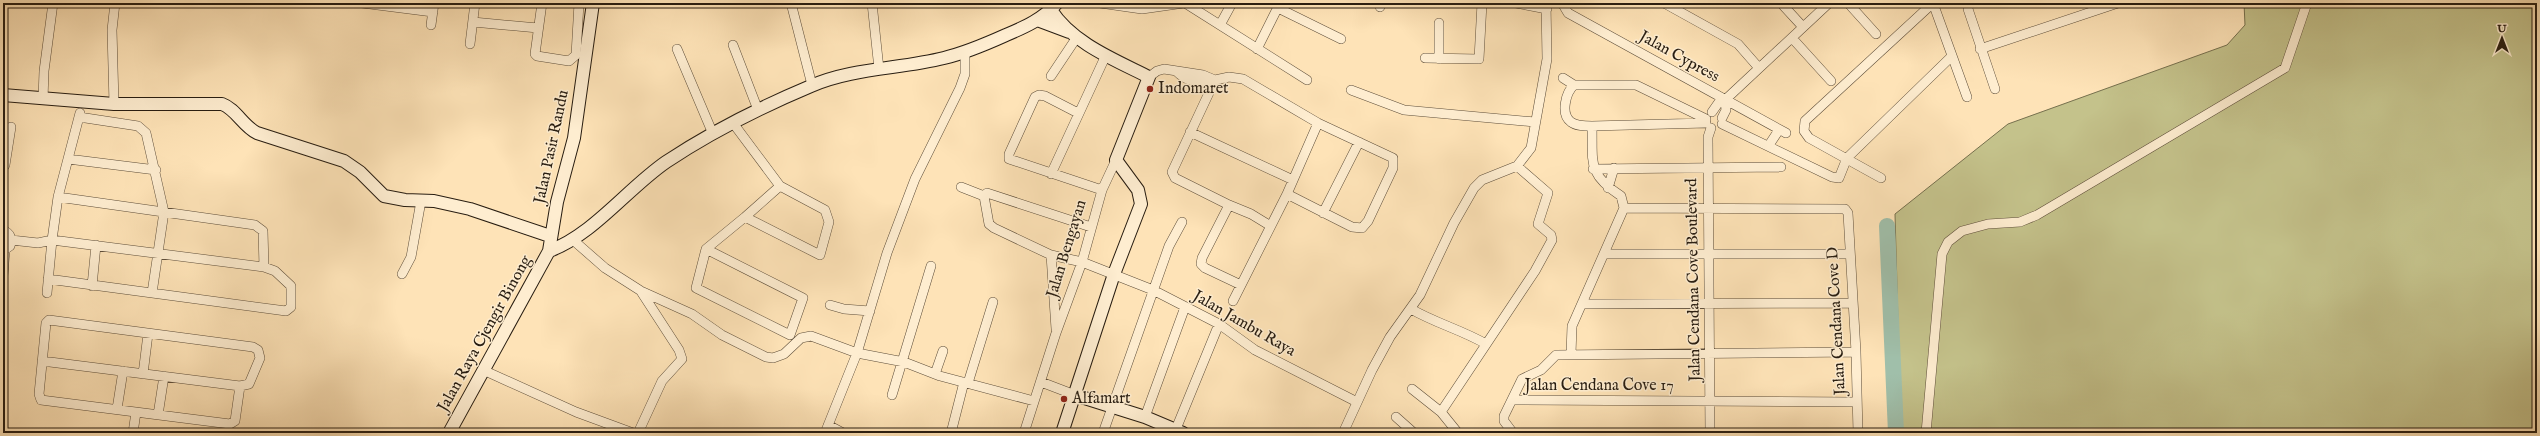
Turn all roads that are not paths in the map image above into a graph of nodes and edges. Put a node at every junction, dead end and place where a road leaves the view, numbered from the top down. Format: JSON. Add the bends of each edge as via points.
{"nodes":[{"id":1,"x":53,"y":3,"type":"edge"},
{"id":2,"x":115,"y":3,"type":"edge"},
{"id":3,"x":362,"y":3,"type":"edge"},
{"id":4,"x":475,"y":3,"type":"edge"},
{"id":5,"x":542,"y":3,"type":"edge"},
{"id":6,"x":579,"y":3,"type":"edge"},
{"id":7,"x":593,"y":3,"type":"edge"},
{"id":8,"x":791,"y":3,"type":"edge"},
{"id":9,"x":872,"y":3,"type":"edge"},
{"id":10,"x":1100,"y":3,"type":"edge"},
{"id":11,"x":1185,"y":3,"type":"edge"},
{"id":12,"x":1232,"y":3,"type":"edge"},
{"id":13,"x":1482,"y":3,"type":"edge"},
{"id":14,"x":1516,"y":3,"type":"edge"},
{"id":15,"x":1562,"y":3,"type":"edge"},
{"id":16,"x":1664,"y":3,"type":"edge"},
{"id":17,"x":1781,"y":3,"type":"edge"},
{"id":18,"x":1829,"y":3,"type":"edge"},
{"id":19,"x":1848,"y":3,"type":"edge"},
{"id":20,"x":1933,"y":3,"type":"edge"},
{"id":21,"x":1969,"y":3,"type":"edge"},
{"id":22,"x":2118,"y":3,"type":"edge"},
{"id":23,"x":2307,"y":3,"type":"edge"},
{"id":24,"x":1117,"y":4,"type":"edge"},
{"id":25,"x":1054,"y":6,"type":"edge"},
{"id":26,"x":1279,"y":6,"type":"edge"},
{"id":27,"x":1546,"y":6,"type":"edge"},
{"id":28,"x":433,"y":8,"type":"edge"},
{"id":29,"x":1037,"y":20,"type":"junction"},
{"id":30,"x":473,"y":22,"type":"junction"},
{"id":31,"x":1440,"y":23,"type":"dead end"},
{"id":32,"x":1220,"y":25,"type":"junction"},
{"id":33,"x":431,"y":26,"type":"dead end"},
{"id":34,"x":1803,"y":27,"type":"junction"},
{"id":35,"x":538,"y":28,"type":"junction"},
{"id":36,"x":1073,"y":34,"type":"junction"},
{"id":37,"x":1876,"y":34,"type":"dead end"},
{"id":38,"x":1792,"y":38,"type":"junction"},
{"id":39,"x":1342,"y":39,"type":"dead end"},
{"id":40,"x":470,"y":44,"type":"dead end"},
{"id":41,"x":733,"y":45,"type":"dead end"},
{"id":42,"x":677,"y":49,"type":"dead end"},
{"id":43,"x":1257,"y":49,"type":"junction"},
{"id":44,"x":1980,"y":49,"type":"junction"},
{"id":45,"x":965,"y":52,"type":"junction"},
{"id":46,"x":1106,"y":55,"type":"junction"},
{"id":47,"x":1952,"y":56,"type":"junction"},
{"id":48,"x":1425,"y":58,"type":"dead end"},
{"id":49,"x":1439,"y":59,"type":"junction"},
{"id":50,"x":1760,"y":68,"type":"junction"},
{"id":51,"x":879,"y":69,"type":"junction"},
{"id":52,"x":1051,"y":76,"type":"dead end"},
{"id":53,"x":1149,"y":77,"type":"junction"},
{"id":54,"x":1563,"y":78,"type":"dead end"},
{"id":55,"x":1215,"y":80,"type":"junction"},
{"id":56,"x":1308,"y":80,"type":"dead end"},
{"id":57,"x":1831,"y":81,"type":"dead end"},
{"id":58,"x":812,"y":85,"type":"junction"},
{"id":59,"x":1574,"y":85,"type":"junction"},
{"id":60,"x":1994,"y":89,"type":"dead end"},
{"id":61,"x":1351,"y":90,"type":"dead end"},
{"id":62,"x":3,"y":95,"type":"edge"},
{"id":63,"x":1966,"y":98,"type":"dead end"},
{"id":64,"x":43,"y":99,"type":"junction"},
{"id":65,"x":1725,"y":100,"type":"junction"},
{"id":66,"x":114,"y":104,"type":"junction"},
{"id":67,"x":758,"y":110,"type":"junction"},
{"id":68,"x":1078,"y":113,"type":"junction"},
{"id":69,"x":1709,"y":121,"type":"junction"},
{"id":70,"x":1722,"y":121,"type":"junction"},
{"id":71,"x":1535,"y":122,"type":"junction"},
{"id":72,"x":733,"y":123,"type":"junction"},
{"id":73,"x":1318,"y":123,"type":"junction"},
{"id":74,"x":1592,"y":126,"type":"junction"},
{"id":75,"x":10,"y":127,"type":"edge"},
{"id":76,"x":1190,"y":132,"type":"junction"},
{"id":77,"x":713,"y":134,"type":"junction"},
{"id":78,"x":1359,"y":142,"type":"junction"},
{"id":79,"x":1771,"y":142,"type":"dead end"},
{"id":80,"x":1847,"y":158,"type":"junction"},
{"id":81,"x":68,"y":159,"type":"junction"},
{"id":82,"x":1116,"y":160,"type":"junction"},
{"id":83,"x":1517,"y":166,"type":"junction"},
{"id":84,"x":1781,"y":167,"type":"dead end"},
{"id":85,"x":3,"y":168,"type":"edge"},
{"id":86,"x":1614,"y":168,"type":"junction"},
{"id":87,"x":1708,"y":168,"type":"junction"},
{"id":88,"x":1593,"y":169,"type":"junction"},
{"id":89,"x":156,"y":170,"type":"junction"},
{"id":90,"x":1052,"y":174,"type":"junction"},
{"id":91,"x":1881,"y":178,"type":"dead end"},
{"id":92,"x":1293,"y":180,"type":"junction"},
{"id":93,"x":780,"y":186,"type":"junction"},
{"id":94,"x":961,"y":187,"type":"dead end"},
{"id":95,"x":1608,"y":188,"type":"junction"},
{"id":96,"x":1102,"y":190,"type":"junction"},
{"id":97,"x":1287,"y":194,"type":"junction"},
{"id":98,"x":984,"y":196,"type":"junction"},
{"id":99,"x":58,"y":198,"type":"junction"},
{"id":100,"x":422,"y":201,"type":"junction"},
{"id":101,"x":1229,"y":205,"type":"junction"},
{"id":102,"x":1624,"y":208,"type":"junction"},
{"id":103,"x":1708,"y":208,"type":"junction"},
{"id":104,"x":164,"y":212,"type":"junction"},
{"id":105,"x":1323,"y":213,"type":"junction"},
{"id":106,"x":745,"y":217,"type":"junction"},
{"id":107,"x":1182,"y":222,"type":"dead end"},
{"id":108,"x":1269,"y":225,"type":"junction"},
{"id":109,"x":1091,"y":226,"type":"junction"},
{"id":110,"x":3,"y":230,"type":"edge"},
{"id":111,"x":550,"y":236,"type":"junction"},
{"id":112,"x":11,"y":240,"type":"junction"},
{"id":113,"x":52,"y":240,"type":"junction"},
{"id":114,"x":573,"y":240,"type":"junction"},
{"id":115,"x":96,"y":245,"type":"junction"},
{"id":116,"x":706,"y":249,"type":"junction"},
{"id":117,"x":4,"y":250,"type":"edge"},
{"id":118,"x":549,"y":251,"type":"junction"},
{"id":119,"x":158,"y":253,"type":"junction"},
{"id":120,"x":1604,"y":254,"type":"junction"},
{"id":121,"x":1708,"y":254,"type":"junction"},
{"id":122,"x":1850,"y":254,"type":"junction"},
{"id":123,"x":1051,"y":255,"type":"junction"},
{"id":124,"x":1082,"y":262,"type":"junction"},
{"id":125,"x":264,"y":266,"type":"junction"},
{"id":126,"x":931,"y":266,"type":"dead end"},
{"id":127,"x":402,"y":274,"type":"dead end"},
{"id":128,"x":1114,"y":274,"type":"junction"},
{"id":129,"x":3,"y":276,"type":"edge"},
{"id":130,"x":48,"y":279,"type":"junction"},
{"id":131,"x":1241,"y":285,"type":"junction"},
{"id":132,"x":92,"y":286,"type":"junction"},
{"id":133,"x":1153,"y":290,"type":"junction"},
{"id":134,"x":641,"y":291,"type":"junction"},
{"id":135,"x":47,"y":293,"type":"dead end"},
{"id":136,"x":152,"y":294,"type":"junction"},
{"id":137,"x":1233,"y":301,"type":"dead end"},
{"id":138,"x":993,"y":302,"type":"dead end"},
{"id":139,"x":1852,"y":303,"type":"junction"},
{"id":140,"x":1582,"y":304,"type":"junction"},
{"id":141,"x":1709,"y":304,"type":"junction"},
{"id":142,"x":830,"y":305,"type":"dead end"},
{"id":143,"x":1185,"y":307,"type":"junction"},
{"id":144,"x":1411,"y":309,"type":"junction"},
{"id":145,"x":870,"y":310,"type":"junction"},
{"id":146,"x":1219,"y":324,"type":"junction"},
{"id":147,"x":1056,"y":332,"type":"junction"},
{"id":148,"x":148,"y":334,"type":"junction"},
{"id":149,"x":1486,"y":344,"type":"junction"},
{"id":150,"x":943,"y":351,"type":"dead end"},
{"id":151,"x":1856,"y":352,"type":"junction"},
{"id":152,"x":857,"y":353,"type":"junction"},
{"id":153,"x":1710,"y":353,"type":"junction"},
{"id":154,"x":1572,"y":354,"type":"junction"},
{"id":155,"x":42,"y":360,"type":"junction"},
{"id":156,"x":904,"y":362,"type":"junction"},
{"id":157,"x":483,"y":370,"type":"junction"},
{"id":158,"x":123,"y":371,"type":"junction"},
{"id":159,"x":143,"y":374,"type":"junction"},
{"id":160,"x":935,"y":374,"type":"junction"},
{"id":161,"x":164,"y":376,"type":"junction"},
{"id":162,"x":966,"y":382,"type":"junction"},
{"id":163,"x":1040,"y":382,"type":"junction"},
{"id":164,"x":240,"y":386,"type":"junction"},
{"id":165,"x":1412,"y":389,"type":"dead end"},
{"id":166,"x":892,"y":395,"type":"dead end"},
{"id":167,"x":1075,"y":395,"type":"junction"},
{"id":168,"x":1512,"y":400,"type":"junction"},
{"id":169,"x":1034,"y":401,"type":"junction"},
{"id":170,"x":1357,"y":402,"type":"junction"},
{"id":171,"x":1710,"y":402,"type":"junction"},
{"id":172,"x":1856,"y":402,"type":"junction"},
{"id":173,"x":1111,"y":407,"type":"junction"},
{"id":174,"x":117,"y":410,"type":"junction"},
{"id":175,"x":136,"y":412,"type":"junction"},
{"id":176,"x":1441,"y":412,"type":"junction"},
{"id":177,"x":158,"y":415,"type":"junction"},
{"id":178,"x":1145,"y":417,"type":"junction"},
{"id":179,"x":1396,"y":417,"type":"dead end"},
{"id":180,"x":826,"y":429,"type":"edge"},
{"id":181,"x":1180,"y":431,"type":"edge"},
{"id":182,"x":133,"y":433,"type":"edge"},
{"id":183,"x":449,"y":433,"type":"edge"},
{"id":184,"x":633,"y":433,"type":"edge"},
{"id":185,"x":638,"y":433,"type":"edge"},
{"id":186,"x":842,"y":433,"type":"edge"},
{"id":187,"x":951,"y":433,"type":"edge"},
{"id":188,"x":1024,"y":433,"type":"edge"},
{"id":189,"x":1062,"y":433,"type":"edge"},
{"id":190,"x":1103,"y":433,"type":"edge"},
{"id":191,"x":1343,"y":433,"type":"edge"},
{"id":192,"x":1414,"y":433,"type":"edge"},
{"id":193,"x":1458,"y":433,"type":"edge"},
{"id":194,"x":1513,"y":433,"type":"edge"},
{"id":195,"x":1710,"y":433,"type":"edge"},
{"id":196,"x":1858,"y":433,"type":"edge"},
{"id":197,"x":1926,"y":433,"type":"edge"}],
"edges":[{"from":1,"to":64,"type":"street"},
{"from":2,"to":66,"type":"street","via":[[112,37]]},
{"from":3,"to":28,"type":"street"},
{"from":4,"to":30,"type":"street"},
{"from":5,"to":35,"type":"street"},
{"from":6,"to":35,"type":"street","via":[[576,55],[572,60],[536,55]]},
{"from":7,"to":111,"type":"street","name":"Jalan Pasir Randu","via":[[574,138]]},
{"from":8,"to":58,"type":"street"},
{"from":9,"to":51,"type":"street"},
{"from":10,"to":24,"type":"street"},
{"from":11,"to":24,"type":"street","via":[[1142,9]]},
{"from":11,"to":32,"type":"street"},
{"from":12,"to":32,"type":"street"},
{"from":13,"to":49,"type":"street","via":[[1479,60]]},
{"from":14,"to":27,"type":"street"},
{"from":15,"to":65,"type":"street","name":"Jalan Cypress","via":[[1568,14]]},
{"from":16,"to":50,"type":"street","via":[[1738,44]]},
{"from":17,"to":34,"type":"street"},
{"from":18,"to":34,"type":"street"},
{"from":19,"to":37,"type":"street"},
{"from":20,"to":47,"type":"street"},
{"from":20,"to":80,"type":"street","via":[[1805,121],[1804,131],[1809,138]]},
{"from":21,"to":44,"type":"street","via":[[1968,9]]},
{"from":22,"to":44,"type":"street"},
{"from":23,"to":197,"type":"street","via":[[2285,68],[2037,215],[2020,222],[1988,224],[1962,231],[1948,242],[1942,254],[1937,296]]},
{"from":25,"to":29,"type":"street"},
{"from":25,"to":36,"type":"street"},
{"from":26,"to":39,"type":"street"},
{"from":26,"to":43,"type":"street"},
{"from":27,"to":71,"type":"street","via":[[1547,59]]},
{"from":28,"to":33,"type":"street"},
{"from":29,"to":36,"type":"street"},
{"from":29,"to":45,"type":"street"},
{"from":30,"to":35,"type":"street"},
{"from":30,"to":40,"type":"street"},
{"from":31,"to":49,"type":"street"},
{"from":32,"to":43,"type":"street"},
{"from":34,"to":38,"type":"street"},
{"from":36,"to":46,"type":"street"},
{"from":36,"to":52,"type":"street"},
{"from":38,"to":50,"type":"street"},
{"from":38,"to":57,"type":"street"},
{"from":41,"to":67,"type":"street"},
{"from":42,"to":77,"type":"street"},
{"from":43,"to":56,"type":"street"},
{"from":44,"to":60,"type":"street"},
{"from":45,"to":51,"type":"street"},
{"from":45,"to":145,"type":"street","via":[[965,74],[960,88],[915,179],[886,253]]},
{"from":46,"to":53,"type":"street"},
{"from":46,"to":68,"type":"street"},
{"from":47,"to":63,"type":"street"},
{"from":47,"to":80,"type":"street"},
{"from":48,"to":49,"type":"street"},
{"from":50,"to":65,"type":"street"},
{"from":51,"to":58,"type":"street"},
{"from":53,"to":55,"type":"street","via":[[1157,70],[1164,69],[1203,75]]},
{"from":53,"to":82,"type":"street","name":"Jalan Bengayan"},
{"from":54,"to":59,"type":"street"},
{"from":55,"to":73,"type":"street","via":[[1229,76],[1243,79]]},
{"from":55,"to":76,"type":"street"},
{"from":58,"to":67,"type":"street"},
{"from":59,"to":69,"type":"street","via":[[1636,85]]},
{"from":59,"to":74,"type":"street","via":[[1568,90],[1566,97],[1566,117],[1571,122]]},
{"from":61,"to":71,"type":"street","via":[[1404,110]]},
{"from":62,"to":64,"type":"street"},
{"from":64,"to":66,"type":"street"},
{"from":65,"to":69,"type":"street","via":[[1720,102]]},
{"from":65,"to":70,"type":"street","via":[[1726,110]]},
{"from":65,"to":79,"type":"street","name":"Jalan Cypress","via":[[1782,131]]},
{"from":66,"to":100,"type":"street","via":[[222,104],[232,109],[248,128],[257,133],[344,160],[384,196]]},
{"from":67,"to":72,"type":"street"},
{"from":68,"to":90,"type":"street"},
{"from":68,"to":90,"type":"street","via":[[1039,95],[1035,98],[1009,154],[1009,159],[1014,162]]},
{"from":69,"to":70,"type":"street","via":[[1716,129]]},
{"from":69,"to":70,"type":"street","via":[[1717,112]]},
{"from":69,"to":74,"type":"street"},
{"from":69,"to":87,"type":"street","name":"Jalan Cendana Cove Boulevard"},
{"from":70,"to":80,"type":"street","via":[[1832,177],[1839,178]]},
{"from":71,"to":83,"type":"street","via":[[1531,148]]},
{"from":72,"to":77,"type":"street"},
{"from":72,"to":93,"type":"street"},
{"from":73,"to":78,"type":"street"},
{"from":73,"to":92,"type":"street"},
{"from":74,"to":88,"type":"street"},
{"from":75,"to":85,"type":"street"},
{"from":76,"to":92,"type":"street"},
{"from":76,"to":101,"type":"street","via":[[1172,175]]},
{"from":77,"to":114,"type":"street","via":[[666,162]]},
{"from":78,"to":105,"type":"street"},
{"from":78,"to":105,"type":"street","via":[[1393,158],[1394,163],[1368,221],[1362,228],[1352,227]]},
{"from":80,"to":91,"type":"street"},
{"from":81,"to":89,"type":"street"},
{"from":81,"to":89,"type":"street","via":[[80,115],[141,127],[146,133]]},
{"from":81,"to":99,"type":"street"},
{"from":82,"to":96,"type":"street","name":"Jalan Bengayan"},
{"from":82,"to":128,"type":"street","via":[[1138,190],[1141,204]]},
{"from":83,"to":144,"type":"street","via":[[1482,180],[1474,188]]},
{"from":83,"to":149,"type":"street","via":[[1548,193],[1538,224],[1551,235],[1552,240]]},
{"from":84,"to":87,"type":"street"},
{"from":86,"to":87,"type":"street"},
{"from":86,"to":88,"type":"street"},
{"from":86,"to":95,"type":"street"},
{"from":87,"to":103,"type":"street","name":"Jalan Cendana Cove Boulevard"},
{"from":88,"to":95,"type":"street"},
{"from":89,"to":104,"type":"street"},
{"from":90,"to":96,"type":"street"},
{"from":92,"to":97,"type":"street"},
{"from":93,"to":106,"type":"street"},
{"from":93,"to":106,"type":"street","via":[[825,210],[828,222],[820,255]]},
{"from":94,"to":98,"type":"street"},
{"from":95,"to":102,"type":"street","via":[[1621,196]]},
{"from":96,"to":109,"type":"street","name":"Jalan Bengayan"},
{"from":97,"to":105,"type":"street"},
{"from":97,"to":108,"type":"street"},
{"from":98,"to":109,"type":"street","via":[[987,193]]},
{"from":98,"to":123,"type":"street","name":"Jalan Jambu Raya","via":[[991,226]]},
{"from":99,"to":104,"type":"street"},
{"from":99,"to":113,"type":"street"},
{"from":100,"to":111,"type":"street","via":[[470,209]]},
{"from":100,"to":127,"type":"street","via":[[411,257]]},
{"from":101,"to":108,"type":"street"},
{"from":101,"to":131,"type":"street","via":[[1201,264]]},
{"from":102,"to":103,"type":"street"},
{"from":102,"to":120,"type":"street"},
{"from":103,"to":121,"type":"street","name":"Jalan Cendana Cove Boulevard"},
{"from":103,"to":122,"type":"street","name":"Jalan Cendana Cove D","via":[[1845,209],[1848,213]]},
{"from":104,"to":119,"type":"street"},
{"from":104,"to":125,"type":"street","via":[[255,225],[263,231]]},
{"from":106,"to":116,"type":"street"},
{"from":107,"to":133,"type":"street","via":[[1169,246]]},
{"from":108,"to":131,"type":"street"},
{"from":109,"to":124,"type":"street","name":"Jalan Bengayan"},
{"from":110,"to":112,"type":"street","via":[[9,234]]},
{"from":111,"to":118,"type":"street","name":"Jalan Pasir Randu"},
{"from":112,"to":113,"type":"street","via":[[38,243]]},
{"from":112,"to":117,"type":"street"},
{"from":113,"to":115,"type":"street"},
{"from":113,"to":130,"type":"street"},
{"from":114,"to":118,"type":"street"},
{"from":114,"to":134,"type":"street","via":[[605,268]]},
{"from":115,"to":119,"type":"street"},
{"from":115,"to":132,"type":"street"},
{"from":116,"to":116,"type":"street","via":[[696,288],[790,335],[803,298]]},
{"from":117,"to":129,"type":"street"},
{"from":118,"to":157,"type":"street","name":"Jalan Raya Cjengir Binong"},
{"from":119,"to":125,"type":"street"},
{"from":119,"to":136,"type":"street"},
{"from":120,"to":121,"type":"street"},
{"from":120,"to":140,"type":"street"},
{"from":121,"to":122,"type":"street"},
{"from":121,"to":141,"type":"street","name":"Jalan Cendana Cove Boulevard"},
{"from":122,"to":139,"type":"street","name":"Jalan Cendana Cove D"},
{"from":123,"to":124,"type":"street","name":"Jalan Jambu Raya"},
{"from":123,"to":147,"type":"street"},
{"from":124,"to":128,"type":"street","name":"Jalan Jambu Raya"},
{"from":124,"to":147,"type":"street","name":"Jalan Bengayan"},
{"from":125,"to":136,"type":"street","via":[[274,271],[290,286],[289,310]]},
{"from":126,"to":156,"type":"street"},
{"from":128,"to":133,"type":"street","name":"Jalan Jambu Raya"},
{"from":128,"to":167,"type":"street"},
{"from":130,"to":132,"type":"street"},
{"from":130,"to":135,"type":"street"},
{"from":131,"to":137,"type":"street"},
{"from":132,"to":136,"type":"street"},
{"from":133,"to":143,"type":"street","name":"Jalan Jambu Raya"},
{"from":133,"to":173,"type":"street"},
{"from":134,"to":152,"type":"street","via":[[692,314],[722,335],[766,357],[773,358],[784,354],[806,336]]},
{"from":134,"to":185,"type":"street","via":[[679,350],[682,359],[662,381]]},
{"from":138,"to":162,"type":"street"},
{"from":139,"to":141,"type":"street"},
{"from":139,"to":151,"type":"street","name":"Jalan Cendana Cove D"},
{"from":140,"to":141,"type":"street"},
{"from":140,"to":154,"type":"street","via":[[1572,326]]},
{"from":141,"to":153,"type":"street","name":"Jalan Cendana Cove Boulevard"},
{"from":142,"to":145,"type":"street","via":[[844,309]]},
{"from":143,"to":146,"type":"street","name":"Jalan Jambu Raya"},
{"from":143,"to":178,"type":"street"},
{"from":144,"to":149,"type":"street","via":[[1433,322],[1475,337]]},
{"from":144,"to":170,"type":"street","via":[[1390,338]]},
{"from":145,"to":152,"type":"street"},
{"from":146,"to":170,"type":"street","name":"Jalan Jambu Raya","via":[[1255,350]]},
{"from":146,"to":181,"type":"street"},
{"from":147,"to":163,"type":"street","name":"Jalan Bengayan"},
{"from":148,"to":155,"type":"street","via":[[47,321]]},
{"from":148,"to":159,"type":"street"},
{"from":148,"to":164,"type":"street","via":[[253,347],[258,350],[260,358],[251,381],[246,386]]},
{"from":149,"to":176,"type":"street"},
{"from":150,"to":160,"type":"street"},
{"from":151,"to":153,"type":"street"},
{"from":151,"to":172,"type":"street","name":"Jalan Cendana Cove D"},
{"from":152,"to":156,"type":"street"},
{"from":152,"to":180,"type":"street"},
{"from":153,"to":154,"type":"street"},
{"from":153,"to":171,"type":"street","name":"Jalan Cendana Cove Boulevard"},
{"from":154,"to":168,"type":"street","via":[[1556,355],[1542,370],[1525,376]]},
{"from":155,"to":158,"type":"street"},
{"from":155,"to":174,"type":"street","via":[[39,394],[41,400]]},
{"from":156,"to":160,"type":"street"},
{"from":156,"to":166,"type":"street"},
{"from":157,"to":183,"type":"street","name":"Jalan Raya Cjengir Binong"},
{"from":157,"to":184,"type":"street","via":[[576,412]]},
{"from":158,"to":159,"type":"street"},
{"from":158,"to":174,"type":"street"},
{"from":159,"to":161,"type":"street"},
{"from":160,"to":162,"type":"street"},
{"from":161,"to":164,"type":"street"},
{"from":161,"to":177,"type":"street"},
{"from":162,"to":169,"type":"street"},
{"from":162,"to":187,"type":"street"},
{"from":163,"to":167,"type":"street"},
{"from":163,"to":169,"type":"street","name":"Jalan Bengayan"},
{"from":164,"to":177,"type":"street","via":[[234,421],[230,424]]},
{"from":165,"to":176,"type":"street"},
{"from":167,"to":173,"type":"street"},
{"from":167,"to":189,"type":"street"},
{"from":168,"to":171,"type":"street","name":"Jalan Cendana Cove 17"},
{"from":168,"to":194,"type":"street","via":[[1504,421]]},
{"from":169,"to":188,"type":"street","name":"Jalan Bengayan"},
{"from":170,"to":191,"type":"street"},
{"from":171,"to":172,"type":"street","name":"Jalan Cendana Cove 17"},
{"from":171,"to":195,"type":"street","name":"Jalan Cendana Cove Boulevard"},
{"from":172,"to":196,"type":"street","name":"Jalan Cendana Cove D"},
{"from":173,"to":178,"type":"street"},
{"from":173,"to":190,"type":"street"},
{"from":174,"to":175,"type":"street"},
{"from":175,"to":177,"type":"street"},
{"from":175,"to":182,"type":"street"},
{"from":176,"to":193,"type":"street"},
{"from":178,"to":181,"type":"street"},
{"from":179,"to":192,"type":"street"},
{"from":180,"to":186,"type":"street"}]}
